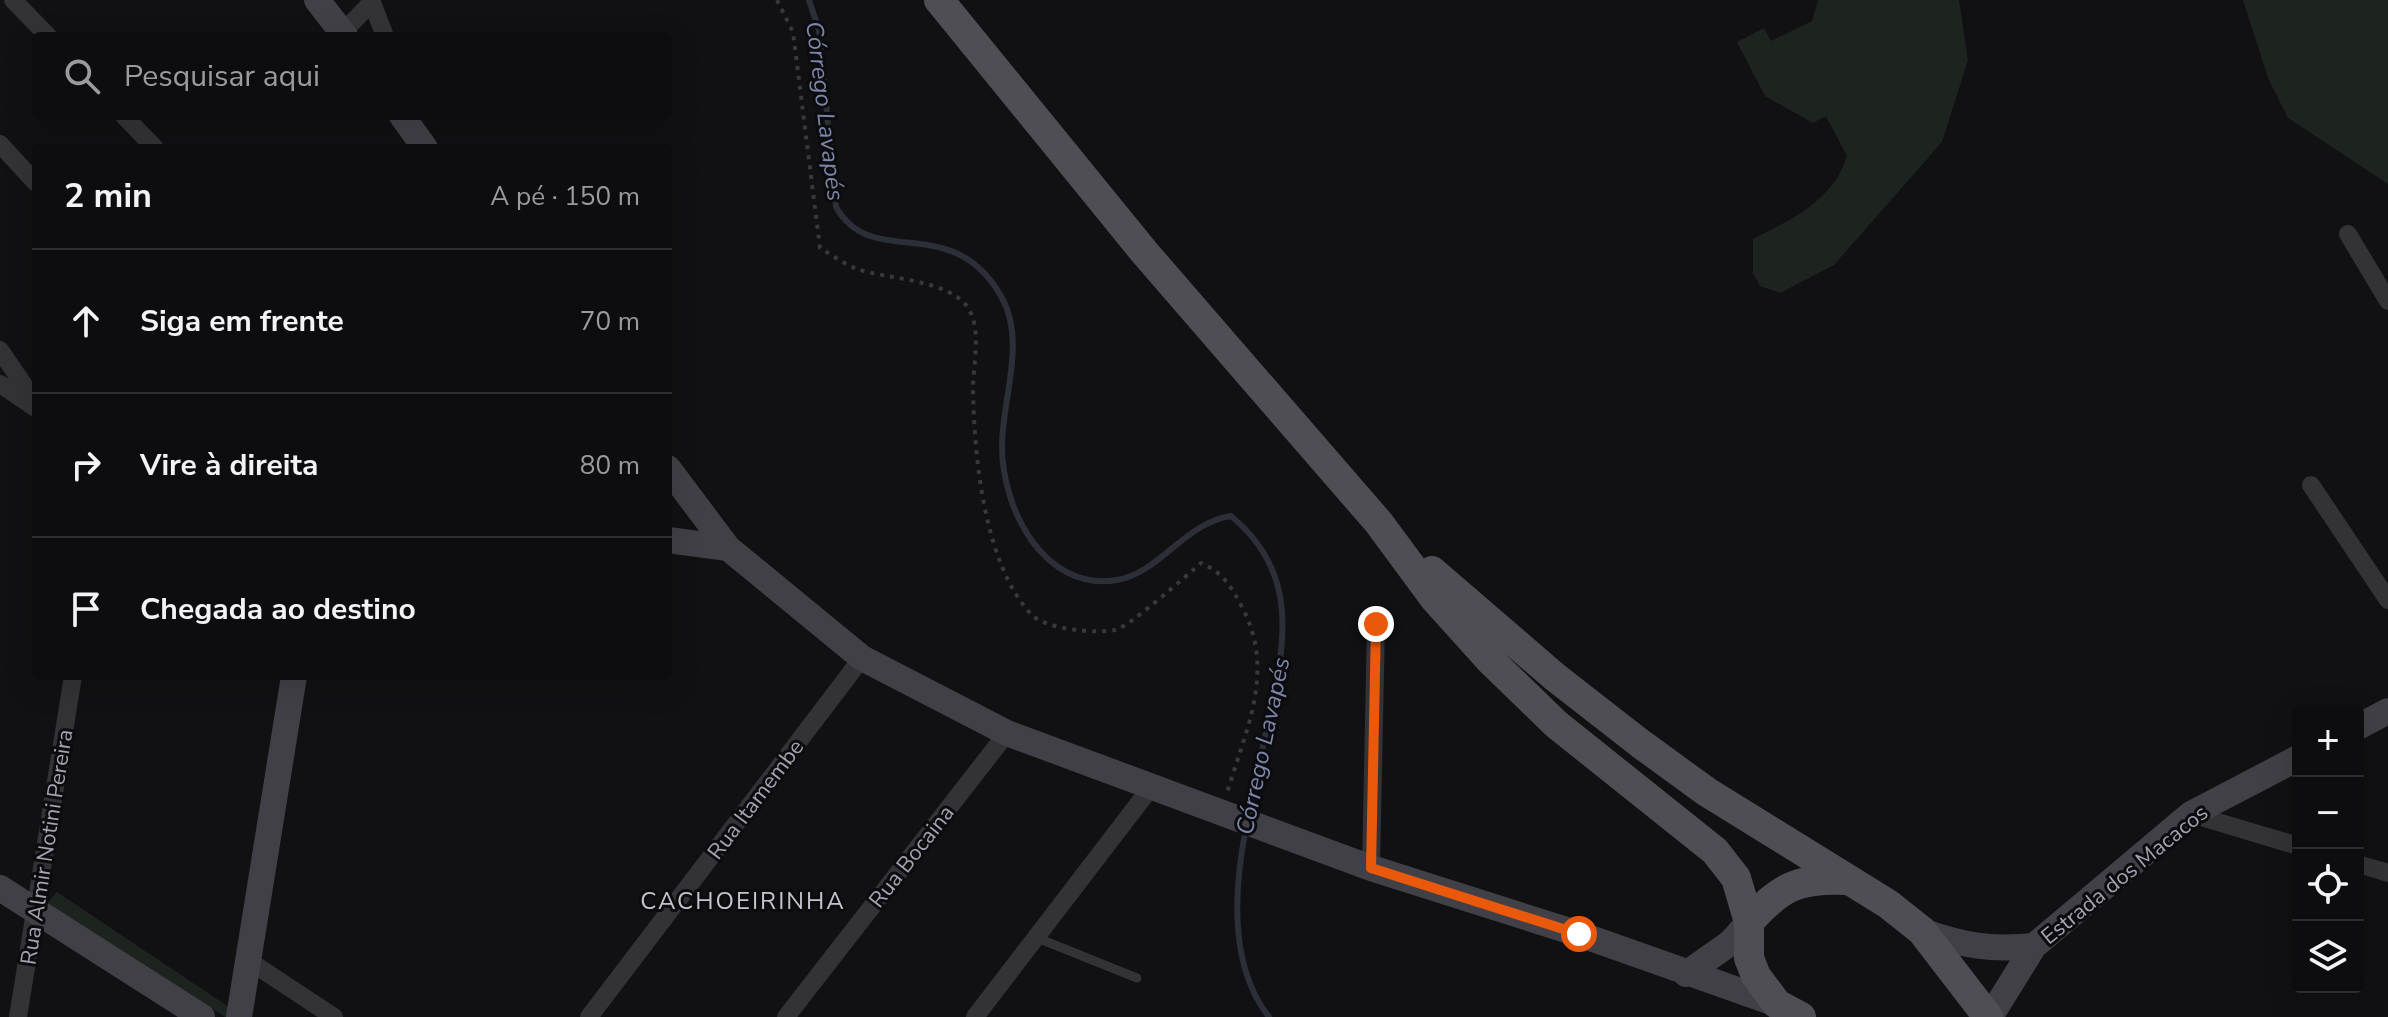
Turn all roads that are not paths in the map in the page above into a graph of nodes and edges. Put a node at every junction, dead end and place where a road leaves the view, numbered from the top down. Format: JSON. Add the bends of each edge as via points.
{"nodes":[{"id":1,"x":13,"y":0,"type":"edge"},
{"id":2,"x":317,"y":0,"type":"edge"},
{"id":3,"x":939,"y":0,"type":"edge"},
{"id":4,"x":371,"y":1,"type":"edge"},
{"id":5,"x":44,"y":32,"type":"edge"},
{"id":6,"x":342,"y":32,"type":"edge"},
{"id":7,"x":346,"y":32,"type":"edge"},
{"id":8,"x":383,"y":32,"type":"edge"},
{"id":9,"x":128,"y":120,"type":"edge"},
{"id":10,"x":0,"y":144,"type":"edge"},
{"id":11,"x":151,"y":144,"type":"edge"},
{"id":12,"x":32,"y":179,"type":"edge"},
{"id":13,"x":2348,"y":234,"type":"dead end"},
{"id":14,"x":2388,"y":301,"type":"edge"},
{"id":15,"x":0,"y":350,"type":"edge"},
{"id":16,"x":0,"y":384,"type":"edge"},
{"id":17,"x":32,"y":399,"type":"edge"},
{"id":18,"x":32,"y":403,"type":"edge"},
{"id":19,"x":672,"y":473,"type":"edge"},
{"id":20,"x":2311,"y":485,"type":"dead end"},
{"id":21,"x":1379,"y":523,"type":"junction"},
{"id":22,"x":672,"y":541,"type":"edge"},
{"id":23,"x":728,"y":548,"type":"junction"},
{"id":24,"x":2388,"y":600,"type":"edge"},
{"id":25,"x":1376,"y":624,"type":"dead end"},
{"id":26,"x":862,"y":658,"type":"junction"},
{"id":27,"x":72,"y":680,"type":"edge"},
{"id":28,"x":293,"y":680,"type":"edge"},
{"id":29,"x":2388,"y":711,"type":"edge"},
{"id":30,"x":2364,"y":724,"type":"edge"},
{"id":31,"x":1007,"y":733,"type":"junction"},
{"id":32,"x":2292,"y":761,"type":"edge"},
{"id":33,"x":1152,"y":786,"type":"junction"},
{"id":34,"x":2191,"y":814,"type":"junction"},
{"id":35,"x":2292,"y":844,"type":"edge"},
{"id":36,"x":2364,"y":866,"type":"edge"},
{"id":37,"x":1371,"y":868,"type":"junction"},
{"id":38,"x":2388,"y":873,"type":"edge"},
{"id":39,"x":1847,"y":880,"type":"junction"},
{"id":40,"x":0,"y":888,"type":"edge"},
{"id":41,"x":36,"y":911,"type":"junction"},
{"id":42,"x":1749,"y":922,"type":"junction"},
{"id":43,"x":1922,"y":931,"type":"junction"},
{"id":44,"x":1035,"y":937,"type":"junction"},
{"id":45,"x":2034,"y":946,"type":"junction"},
{"id":46,"x":249,"y":961,"type":"junction"},
{"id":47,"x":1686,"y":974,"type":"junction"},
{"id":48,"x":1137,"y":978,"type":"dead end"},
{"id":49,"x":1789,"y":1010,"type":"edge"},
{"id":50,"x":18,"y":1017,"type":"edge"},
{"id":51,"x":202,"y":1017,"type":"edge"},
{"id":52,"x":239,"y":1017,"type":"edge"},
{"id":53,"x":334,"y":1017,"type":"edge"},
{"id":54,"x":589,"y":1017,"type":"edge"},
{"id":55,"x":786,"y":1017,"type":"edge"},
{"id":56,"x":975,"y":1017,"type":"edge"},
{"id":57,"x":1989,"y":1017,"type":"edge"}],
"edges":[{"from":1,"to":5,"type":"street"},
{"from":2,"to":6,"type":"main road"},
{"from":3,"to":21,"type":"main road","via":[[1145,253]]},
{"from":4,"to":7,"type":"street"},
{"from":4,"to":8,"type":"street"},
{"from":9,"to":11,"type":"street"},
{"from":10,"to":12,"type":"street"},
{"from":13,"to":14,"type":"street"},
{"from":15,"to":17,"type":"street"},
{"from":16,"to":18,"type":"street"},
{"from":19,"to":23,"type":"main road"},
{"from":20,"to":24,"type":"street"},
{"from":21,"to":39,"type":"main road","via":[[1499,630],[1629,734],[1707,792]]},
{"from":21,"to":42,"type":"main road","via":[[1435,599],[1556,724],[1715,851],[1736,878]]},
{"from":22,"to":23,"type":"main road"},
{"from":23,"to":26,"type":"main road"},
{"from":25,"to":37,"type":"street"},
{"from":26,"to":31,"type":"main road"},
{"from":26,"to":54,"type":"street","name":"Rua Itamembe"},
{"from":27,"to":41,"type":"street","name":"Rua Almir Notini Pereira"},
{"from":28,"to":46,"type":"main road"},
{"from":29,"to":30,"type":"main road"},
{"from":31,"to":33,"type":"main road"},
{"from":31,"to":55,"type":"street","name":"Rua Bocaina"},
{"from":32,"to":34,"type":"main road","name":"Estrada dos Macacos"},
{"from":33,"to":37,"type":"main road"},
{"from":33,"to":44,"type":"street"},
{"from":34,"to":35,"type":"street"},
{"from":34,"to":45,"type":"main road","name":"Estrada dos Macacos"},
{"from":36,"to":38,"type":"street"},
{"from":37,"to":47,"type":"main road"},
{"from":39,"to":42,"type":"main road","via":[[1813,878],[1794,884],[1772,896]]},
{"from":39,"to":43,"type":"main road"},
{"from":40,"to":41,"type":"main road"},
{"from":41,"to":50,"type":"street","name":"Rua Almir Notini Pereira"},
{"from":41,"to":51,"type":"main road"},
{"from":42,"to":47,"type":"main road","via":[[1730,943]]},
{"from":42,"to":49,"type":"main road","via":[[1749,958],[1756,976]]},
{"from":43,"to":45,"type":"main road","name":"Estrada dos Macacos","via":[[1965,946]]},
{"from":43,"to":57,"type":"main road"},
{"from":44,"to":48,"type":"lane"},
{"from":44,"to":56,"type":"street"},
{"from":45,"to":57,"type":"main road","name":"Estrada dos Macacos"},
{"from":46,"to":52,"type":"main road"},
{"from":46,"to":53,"type":"street"},
{"from":47,"to":49,"type":"main road"}]}
